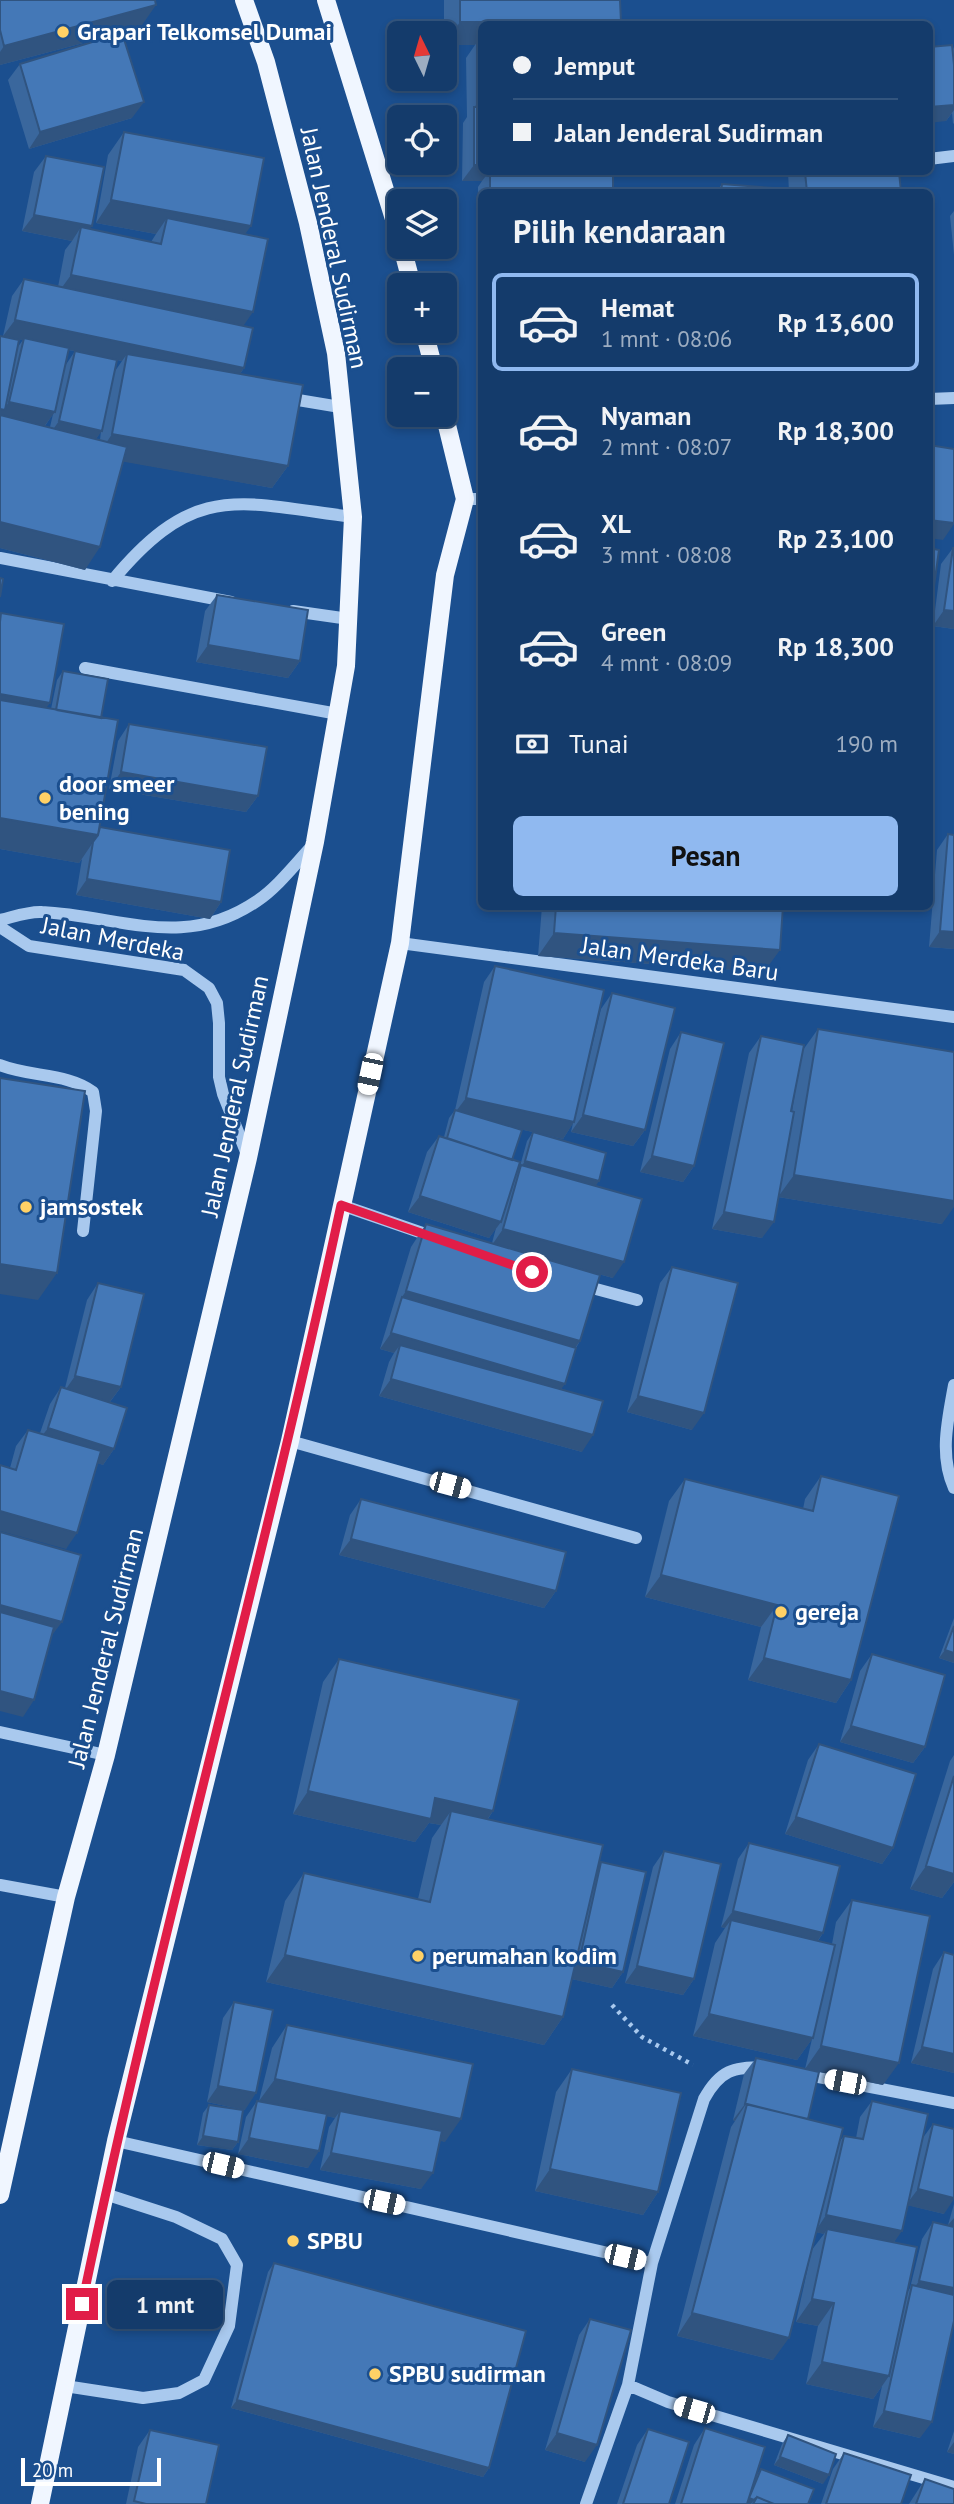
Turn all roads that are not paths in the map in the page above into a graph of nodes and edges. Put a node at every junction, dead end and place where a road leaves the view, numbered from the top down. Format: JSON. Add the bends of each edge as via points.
{"nodes":[{"id":1,"x":244,"y":0,"type":"edge"},
{"id":2,"x":326,"y":0,"type":"edge"},
{"id":3,"x":954,"y":156,"type":"edge"},
{"id":4,"x":933,"y":159,"type":"edge"},
{"id":5,"x":387,"y":196,"type":"edge"},
{"id":6,"x":272,"y":395,"type":"edge"},
{"id":7,"x":954,"y":398,"type":"edge"},
{"id":8,"x":933,"y":399,"type":"edge"},
{"id":9,"x":340,"y":407,"type":"junction"},
{"id":10,"x":449,"y":427,"type":"edge"},
{"id":11,"x":473,"y":499,"type":"edge"},
{"id":12,"x":353,"y":517,"type":"junction"},
{"id":13,"x":0,"y":558,"type":"edge"},
{"id":14,"x":112,"y":582,"type":"junction"},
{"id":15,"x":240,"y":603,"type":"edge"},
{"id":16,"x":280,"y":609,"type":"edge"},
{"id":17,"x":349,"y":619,"type":"junction"},
{"id":18,"x":85,"y":668,"type":"dead end"},
{"id":19,"x":338,"y":713,"type":"junction"},
{"id":20,"x":315,"y":842,"type":"junction"},
{"id":21,"x":0,"y":920,"type":"edge"},
{"id":22,"x":0,"y":927,"type":"edge"},
{"id":23,"x":400,"y":943,"type":"junction"},
{"id":24,"x":954,"y":1017,"type":"edge"},
{"id":25,"x":0,"y":1065,"type":"edge"},
{"id":26,"x":248,"y":1158,"type":"junction"},
{"id":27,"x":341,"y":1205,"type":"junction"},
{"id":28,"x":83,"y":1231,"type":"dead end"},
{"id":29,"x":443,"y":1241,"type":"edge"},
{"id":30,"x":571,"y":1282,"type":"edge"},
{"id":31,"x":637,"y":1300,"type":"dead end"},
{"id":32,"x":954,"y":1385,"type":"edge"},
{"id":33,"x":290,"y":1441,"type":"junction"},
{"id":34,"x":954,"y":1488,"type":"edge"},
{"id":35,"x":636,"y":1538,"type":"dead end"},
{"id":36,"x":0,"y":1732,"type":"edge"},
{"id":37,"x":106,"y":1755,"type":"junction"},
{"id":38,"x":0,"y":1885,"type":"edge"},
{"id":39,"x":66,"y":1897,"type":"junction"},
{"id":40,"x":777,"y":2069,"type":"edge"},
{"id":41,"x":791,"y":2072,"type":"edge"},
{"id":42,"x":954,"y":2103,"type":"edge"},
{"id":43,"x":116,"y":2141,"type":"junction"},
{"id":44,"x":3,"y":2163,"type":"edge"},
{"id":45,"x":105,"y":2194,"type":"junction"},
{"id":46,"x":0,"y":2195,"type":"edge"},
{"id":47,"x":652,"y":2263,"type":"junction"},
{"id":48,"x":628,"y":2385,"type":"junction"},
{"id":49,"x":65,"y":2386,"type":"junction"},
{"id":50,"x":954,"y":2487,"type":"edge"},
{"id":51,"x":40,"y":2504,"type":"edge"},
{"id":52,"x":586,"y":2504,"type":"edge"}],
"edges":[{"from":1,"to":9,"type":"main road","name":"Jalan Jenderal Sudirman","via":[[266,62],[309,223],[336,353]]},
{"from":2,"to":5,"type":"main road"},
{"from":3,"to":4,"type":"street"},
{"from":6,"to":9,"type":"street"},
{"from":7,"to":8,"type":"street"},
{"from":9,"to":12,"type":"main road","name":"Jalan Jenderal Sudirman"},
{"from":10,"to":11,"type":"main road"},
{"from":11,"to":23,"type":"main road","via":[[444,575]]},
{"from":12,"to":14,"type":"street","via":[[231,504],[196,510],[151,538]]},
{"from":12,"to":17,"type":"main road","name":"Jalan Jenderal Sudirman"},
{"from":13,"to":14,"type":"street"},
{"from":14,"to":15,"type":"street"},
{"from":16,"to":17,"type":"street"},
{"from":17,"to":19,"type":"main road","name":"Jalan Jenderal Sudirman"},
{"from":18,"to":19,"type":"street"},
{"from":19,"to":20,"type":"main road","name":"Jalan Jenderal Sudirman"},
{"from":20,"to":21,"type":"street","name":"Jalan Merdeka","via":[[257,901],[195,928],[166,930],[40,912]]},
{"from":20,"to":26,"type":"main road","name":"Jalan Jenderal Sudirman"},
{"from":22,"to":26,"type":"street","name":"Jalan Merdeka","via":[[29,946],[184,970],[209,988],[217,1003],[219,1077]]},
{"from":23,"to":24,"type":"street","name":"Jalan Merdeka Baru"},
{"from":23,"to":27,"type":"main road"},
{"from":25,"to":28,"type":"street","via":[[80,1083],[93,1092],[96,1111]]},
{"from":26,"to":37,"type":"main road","name":"Jalan Jenderal Sudirman"},
{"from":27,"to":29,"type":"street"},
{"from":27,"to":33,"type":"main road"},
{"from":30,"to":31,"type":"street"},
{"from":32,"to":34,"type":"street","via":[[946,1436],[947,1469]]},
{"from":33,"to":35,"type":"street"},
{"from":33,"to":43,"type":"main road"},
{"from":36,"to":37,"type":"street"},
{"from":37,"to":39,"type":"main road","name":"Jalan Jenderal Sudirman"},
{"from":38,"to":39,"type":"street"},
{"from":39,"to":44,"type":"main road","name":"Jalan Jenderal Sudirman"},
{"from":40,"to":47,"type":"street","via":[[736,2067],[719,2077],[704,2099]]},
{"from":41,"to":42,"type":"street"},
{"from":43,"to":45,"type":"main road"},
{"from":43,"to":47,"type":"street"},
{"from":44,"to":46,"type":"main road","name":"Jalan Jenderal Sudirman"},
{"from":45,"to":49,"type":"main road"},
{"from":45,"to":49,"type":"street","via":[[176,2217],[222,2239],[237,2265],[229,2326],[204,2381],[179,2393],[143,2398]]},
{"from":47,"to":48,"type":"street"},
{"from":48,"to":50,"type":"street","via":[[668,2402]]},
{"from":48,"to":52,"type":"street"},
{"from":49,"to":51,"type":"main road"}]}
